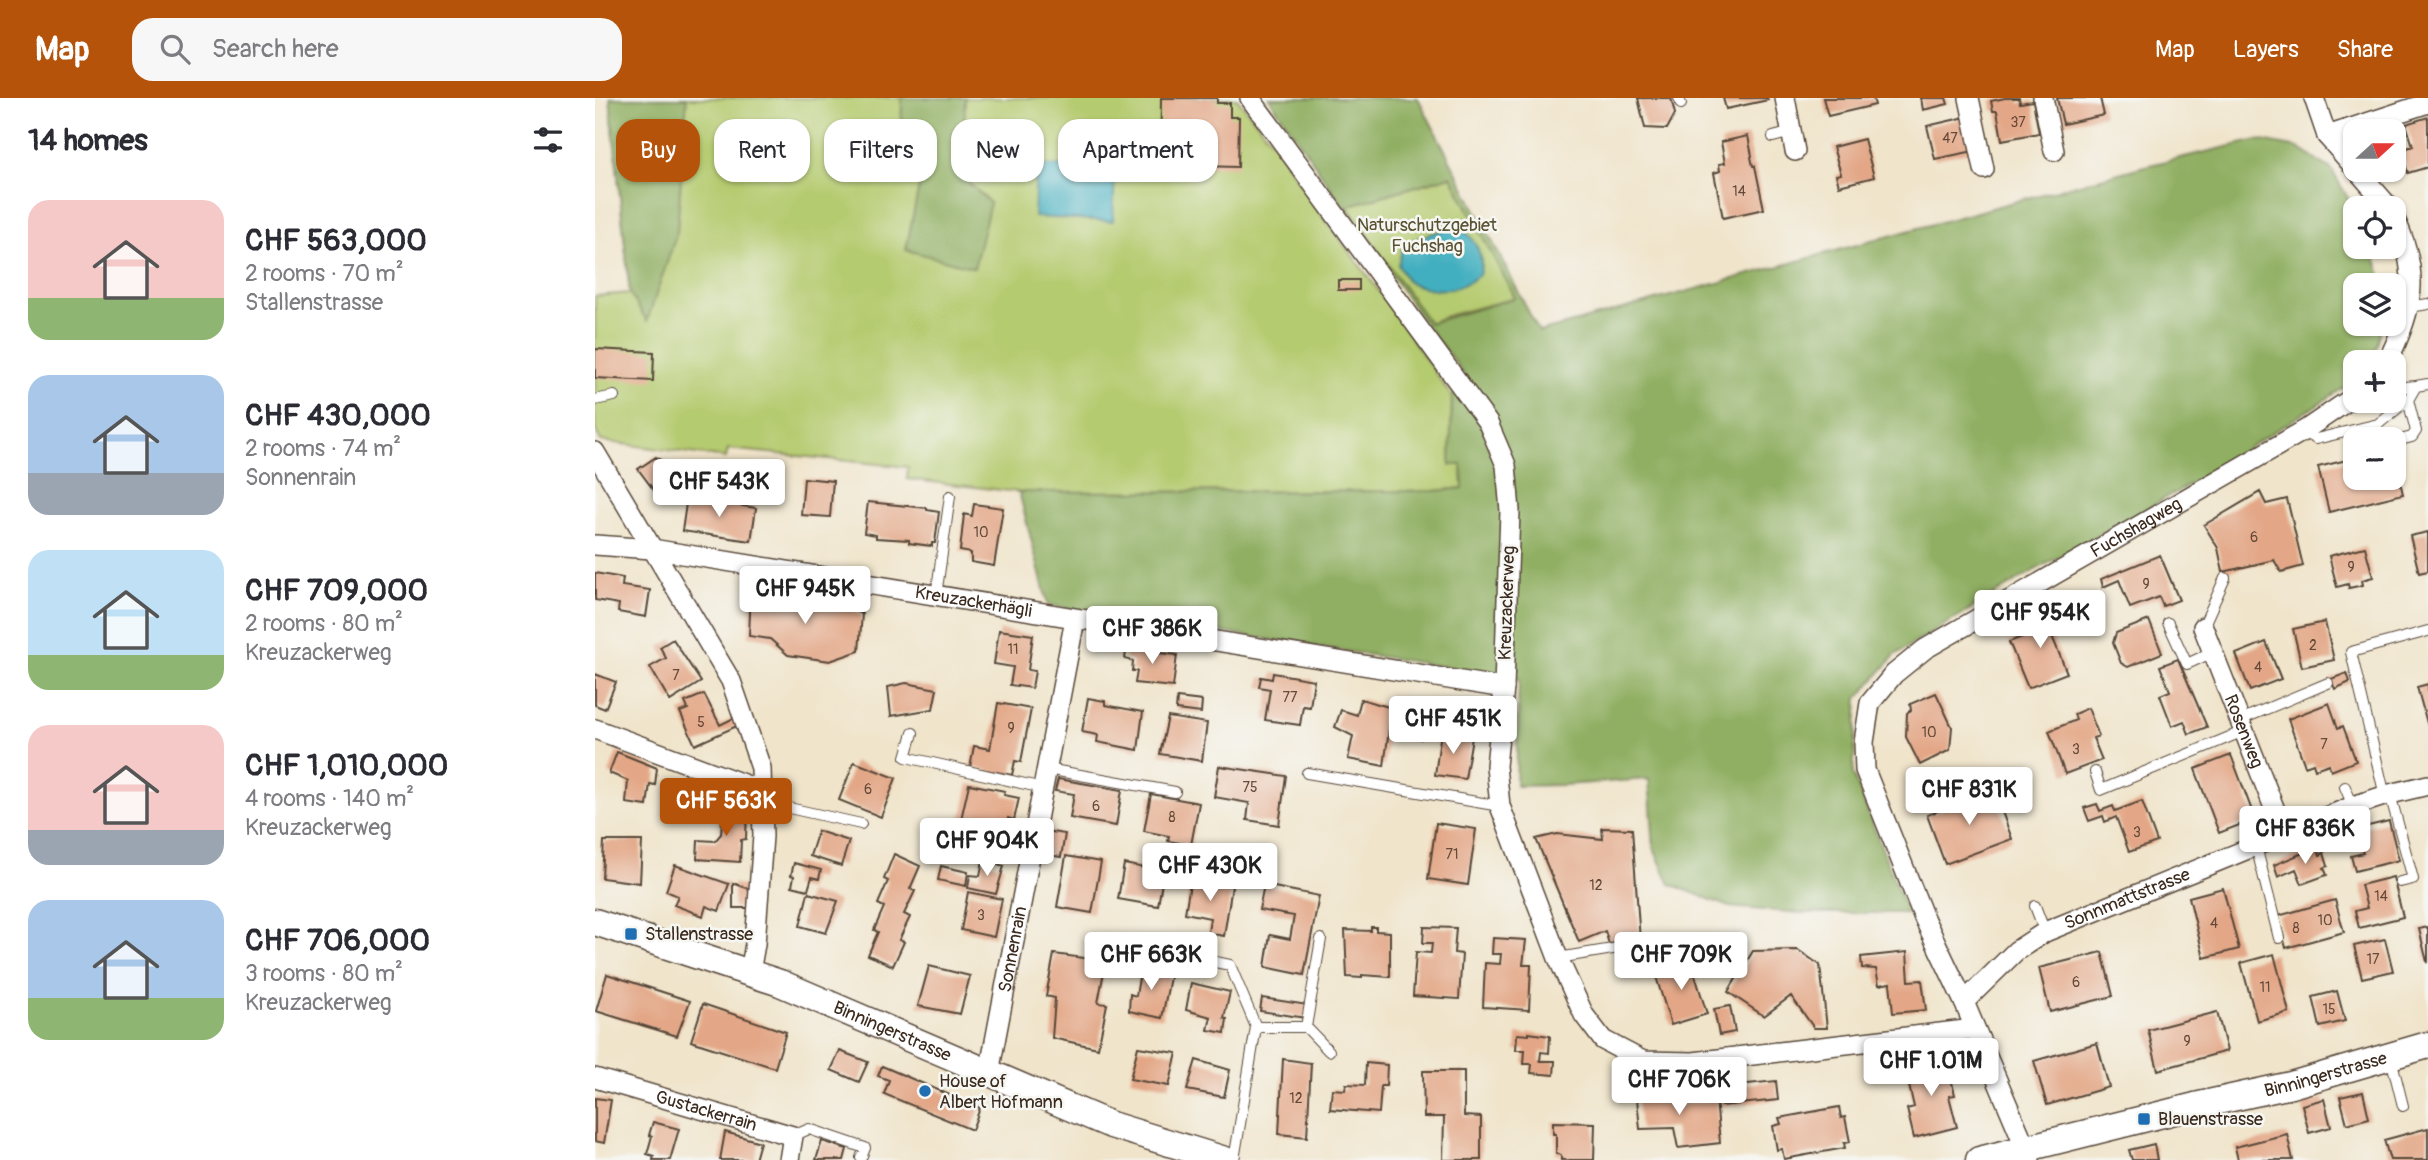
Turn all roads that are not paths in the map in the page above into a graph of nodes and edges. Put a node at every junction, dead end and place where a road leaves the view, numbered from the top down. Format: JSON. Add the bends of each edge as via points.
{"nodes":[{"id":1,"x":1250,"y":98,"type":"edge"},
{"id":2,"x":1785,"y":98,"type":"edge"},
{"id":3,"x":1969,"y":98,"type":"edge"},
{"id":4,"x":2042,"y":98,"type":"edge"},
{"id":5,"x":2313,"y":98,"type":"edge"},
{"id":6,"x":2428,"y":103,"type":"edge"},
{"id":7,"x":2327,"y":136,"type":"junction"},
{"id":8,"x":1787,"y":140,"type":"dead end"},
{"id":9,"x":2054,"y":151,"type":"dead end"},
{"id":10,"x":1984,"y":169,"type":"dead end"},
{"id":11,"x":2380,"y":196,"type":"edge"},
{"id":12,"x":2406,"y":247,"type":"edge"},
{"id":13,"x":2420,"y":283,"type":"edge"},
{"id":14,"x":2419,"y":306,"type":"edge"},
{"id":15,"x":2393,"y":350,"type":"edge"},
{"id":16,"x":2428,"y":384,"type":"edge"},
{"id":17,"x":2416,"y":386,"type":"junction"},
{"id":18,"x":2406,"y":387,"type":"edge"},
{"id":19,"x":614,"y":396,"type":"dead end"},
{"id":20,"x":595,"y":400,"type":"edge"},
{"id":21,"x":2408,"y":400,"type":"junction"},
{"id":22,"x":2343,"y":404,"type":"edge"},
{"id":23,"x":2303,"y":431,"type":"junction"},
{"id":24,"x":2406,"y":439,"type":"edge"},
{"id":25,"x":595,"y":452,"type":"edge"},
{"id":26,"x":950,"y":496,"type":"dead end"},
{"id":27,"x":595,"y":545,"type":"edge"},
{"id":28,"x":652,"y":549,"type":"junction"},
{"id":29,"x":2225,"y":578,"type":"dead end"},
{"id":30,"x":936,"y":596,"type":"junction"},
{"id":31,"x":1075,"y":619,"type":"junction"},
{"id":32,"x":2168,"y":623,"type":"dead end"},
{"id":33,"x":2203,"y":627,"type":"joint"},
{"id":34,"x":2428,"y":631,"type":"edge"},
{"id":35,"x":2213,"y":652,"type":"junction"},
{"id":36,"x":2328,"y":683,"type":"dead end"},
{"id":37,"x":1504,"y":688,"type":"junction"},
{"id":38,"x":2242,"y":726,"type":"junction"},
{"id":39,"x":595,"y":729,"type":"edge"},
{"id":40,"x":913,"y":733,"type":"dead end"},
{"id":41,"x":2095,"y":772,"type":"dead end"},
{"id":42,"x":1307,"y":773,"type":"dead end"},
{"id":43,"x":1045,"y":778,"type":"junction"},
{"id":44,"x":2428,"y":785,"type":"edge"},
{"id":45,"x":2345,"y":787,"type":"dead end"},
{"id":46,"x":1175,"y":792,"type":"dead end"},
{"id":47,"x":2388,"y":795,"type":"junction"},
{"id":48,"x":762,"y":797,"type":"junction"},
{"id":49,"x":2353,"y":806,"type":"junction"},
{"id":50,"x":1500,"y":807,"type":"junction"},
{"id":51,"x":861,"y":824,"type":"dead end"},
{"id":52,"x":2284,"y":833,"type":"junction"},
{"id":53,"x":2256,"y":846,"type":"junction"},
{"id":54,"x":2400,"y":882,"type":"dead end"},
{"id":55,"x":2035,"y":906,"type":"dead end"},
{"id":56,"x":595,"y":922,"type":"edge"},
{"id":57,"x":2045,"y":932,"type":"junction"},
{"id":58,"x":1321,"y":939,"type":"dead end"},
{"id":59,"x":2279,"y":939,"type":"dead end"},
{"id":60,"x":1132,"y":945,"type":"dead end"},
{"id":61,"x":1637,"y":946,"type":"dead end"},
{"id":62,"x":1558,"y":958,"type":"junction"},
{"id":63,"x":750,"y":972,"type":"junction"},
{"id":64,"x":1964,"y":1002,"type":"junction"},
{"id":65,"x":1256,"y":1027,"type":"junction"},
{"id":66,"x":1306,"y":1027,"type":"junction"},
{"id":67,"x":1974,"y":1029,"type":"junction"},
{"id":68,"x":2428,"y":1045,"type":"edge"},
{"id":69,"x":1329,"y":1051,"type":"dead end"},
{"id":70,"x":2391,"y":1057,"type":"junction"},
{"id":71,"x":989,"y":1073,"type":"junction"},
{"id":72,"x":595,"y":1079,"type":"edge"},
{"id":73,"x":2403,"y":1106,"type":"dead end"},
{"id":74,"x":793,"y":1136,"type":"junction"},
{"id":75,"x":2029,"y":1154,"type":"edge"},
{"id":76,"x":861,"y":1158,"type":"dead end"},
{"id":77,"x":789,"y":1160,"type":"edge"},
{"id":78,"x":1225,"y":1160,"type":"edge"},
{"id":79,"x":1234,"y":1160,"type":"edge"},
{"id":80,"x":1979,"y":1160,"type":"edge"}],
"edges":[{"from":1,"to":37,"type":"street","name":"Kreuzackerweg","via":[[1488,423],[1506,465],[1510,510]]},
{"from":2,"to":8,"type":"street"},
{"from":3,"to":10,"type":"street"},
{"from":4,"to":9,"type":"street"},
{"from":5,"to":7,"type":"street"},
{"from":6,"to":7,"type":"street"},
{"from":7,"to":11,"type":"street"},
{"from":12,"to":13,"type":"street","via":[[2411,272]]},
{"from":13,"to":14,"type":"street"},
{"from":14,"to":15,"type":"street"},
{"from":16,"to":17,"type":"lane"},
{"from":17,"to":18,"type":"lane"},
{"from":17,"to":21,"type":"lane"},
{"from":19,"to":20,"type":"lane"},
{"from":21,"to":23,"type":"lane","via":[[2378,424],[2316,439]]},
{"from":21,"to":24,"type":"lane","via":[[2416,431]]},
{"from":22,"to":23,"type":"street","name":"Fuchshagweg"},
{"from":23,"to":64,"type":"street","name":"Fuchshagweg","via":[[1925,649],[1894,674],[1870,703],[1865,770],[1924,918]]},
{"from":25,"to":28,"type":"street"},
{"from":26,"to":30,"type":"lane"},
{"from":27,"to":28,"type":"street","name":"Kreuzackerhägli"},
{"from":28,"to":30,"type":"street","name":"Kreuzackerhägli"},
{"from":28,"to":48,"type":"street","via":[[731,681],[761,768]]},
{"from":29,"to":33,"type":"lane"},
{"from":30,"to":31,"type":"street","name":"Kreuzackerhägli"},
{"from":31,"to":37,"type":"street","name":"Kreuzackerhägli"},
{"from":31,"to":43,"type":"street","name":"Sonnenrain"},
{"from":32,"to":35,"type":"lane","via":[[2187,664]]},
{"from":33,"to":35,"type":"street","name":"Rosenweg"},
{"from":34,"to":47,"type":"lane","via":[[2351,652]]},
{"from":35,"to":38,"type":"street","name":"Rosenweg"},
{"from":36,"to":38,"type":"lane"},
{"from":37,"to":50,"type":"street","name":"Kreuzackerweg","via":[[1496,766]]},
{"from":38,"to":41,"type":"lane","via":[[2101,790]]},
{"from":38,"to":52,"type":"street","name":"Rosenweg"},
{"from":39,"to":48,"type":"street"},
{"from":40,"to":43,"type":"lane","via":[[906,757]]},
{"from":42,"to":50,"type":"lane"},
{"from":43,"to":46,"type":"lane"},
{"from":43,"to":71,"type":"street","name":"Sonnenrain"},
{"from":44,"to":47,"type":"street","name":"Sonnmattstrasse"},
{"from":45,"to":49,"type":"lane"},
{"from":47,"to":49,"type":"street","name":"Sonnmattstrasse"},
{"from":47,"to":54,"type":"lane","via":[[2413,879]]},
{"from":48,"to":51,"type":"lane"},
{"from":48,"to":63,"type":"street","via":[[763,836]]},
{"from":49,"to":52,"type":"street","name":"Sonnmattstrasse"},
{"from":50,"to":62,"type":"street","name":"Kreuzackerweg"},
{"from":52,"to":53,"type":"street","name":"Sonnmattstrasse"},
{"from":53,"to":57,"type":"street","name":"Sonnmattstrasse"},
{"from":53,"to":59,"type":"lane"},
{"from":55,"to":57,"type":"lane"},
{"from":56,"to":63,"type":"main road","name":"Binningerstrasse"},
{"from":57,"to":64,"type":"street","name":"Sonnmattstrasse","via":[[2016,951]]},
{"from":58,"to":66,"type":"lane"},
{"from":60,"to":65,"type":"lane","via":[[1230,965]]},
{"from":61,"to":62,"type":"lane"},
{"from":62,"to":67,"type":"street","name":"Kreuzackerweg","via":[[1584,1015],[1603,1040],[1643,1061],[1693,1062]]},
{"from":63,"to":71,"type":"main road","name":"Binningerstrasse"},
{"from":64,"to":67,"type":"street","name":"Fuchshagweg"},
{"from":65,"to":66,"type":"lane"},
{"from":65,"to":79,"type":"lane"},
{"from":66,"to":69,"type":"lane"},
{"from":67,"to":75,"type":"street","name":"Fuchshagweg"},
{"from":68,"to":70,"type":"main road","name":"Binningerstrasse"},
{"from":70,"to":73,"type":"lane"},
{"from":70,"to":75,"type":"main road","name":"Binningerstrasse"},
{"from":71,"to":78,"type":"main road","name":"Binningerstrasse","via":[[1111,1125]]},
{"from":72,"to":74,"type":"street","name":"Gustackerrain"},
{"from":74,"to":76,"type":"lane","via":[[809,1129],[865,1148]]},
{"from":74,"to":77,"type":"street"},
{"from":75,"to":80,"type":"main road","name":"Binningerstrasse"}]}
